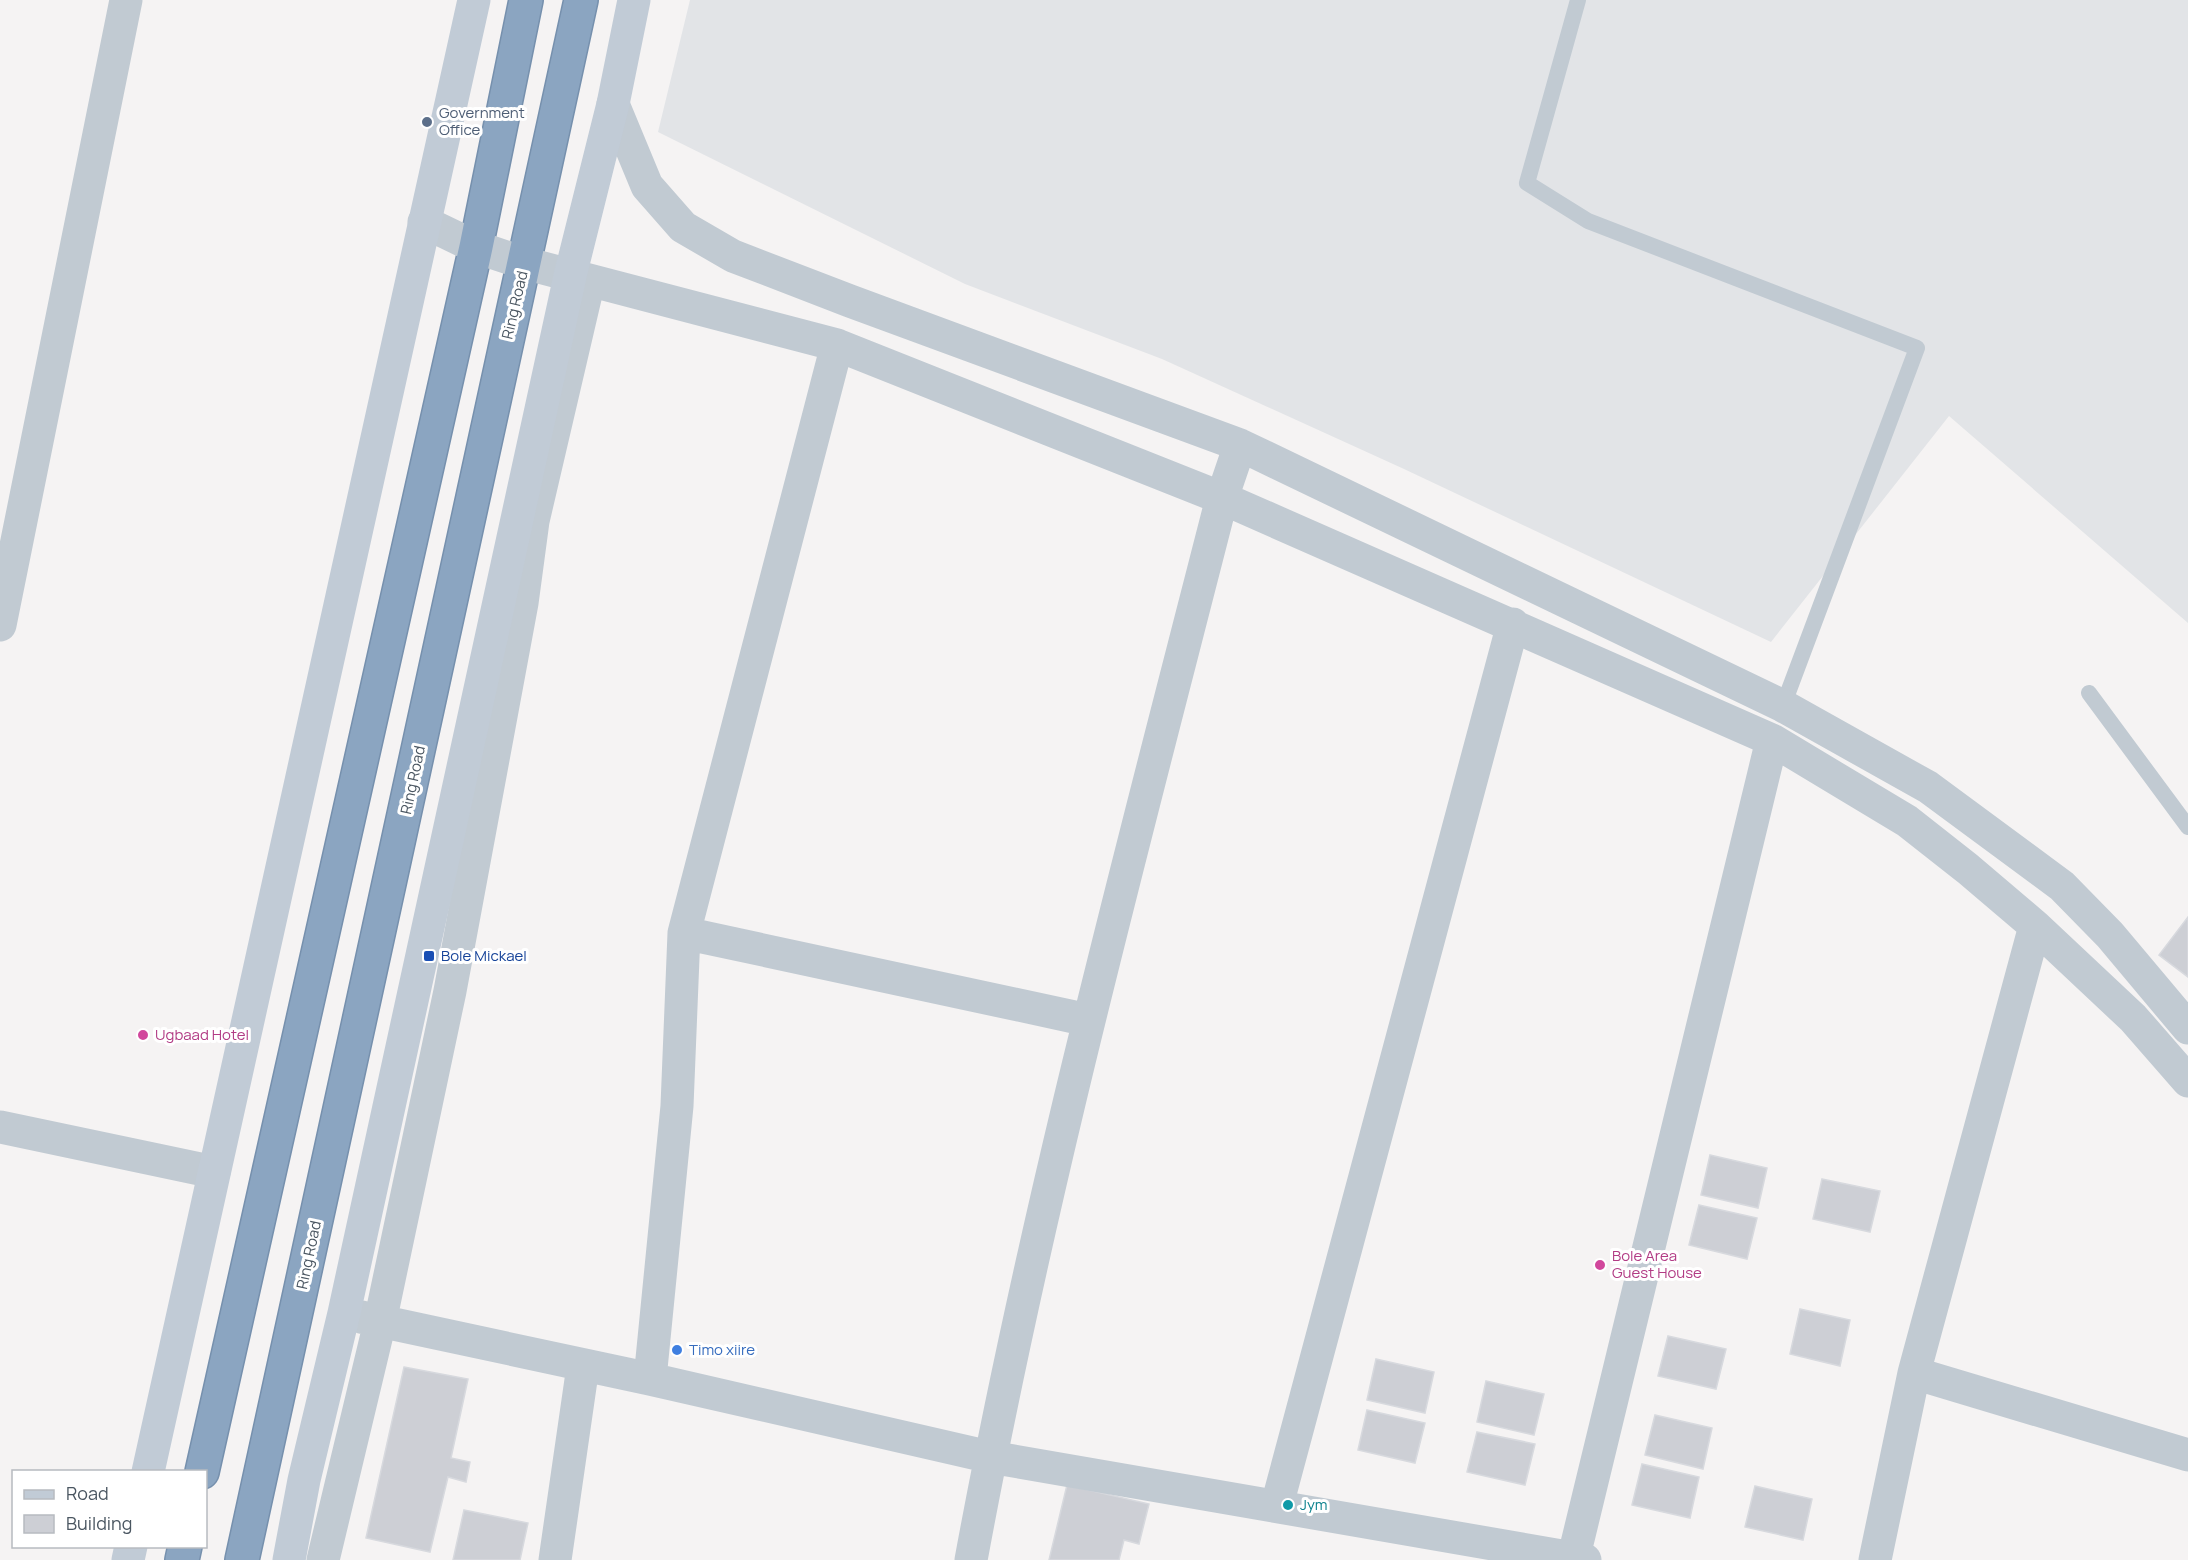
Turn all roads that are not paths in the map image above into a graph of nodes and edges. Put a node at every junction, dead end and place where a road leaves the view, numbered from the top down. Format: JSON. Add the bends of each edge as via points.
{"nodes":[{"id":1,"x":126,"y":0,"type":"edge"},
{"id":2,"x":474,"y":0,"type":"edge"},
{"id":3,"x":526,"y":0,"type":"edge"},
{"id":4,"x":581,"y":0,"type":"edge"},
{"id":5,"x":634,"y":0,"type":"edge"},
{"id":6,"x":1578,"y":0,"type":"edge"},
{"id":7,"x":613,"y":104,"type":"junction"},
{"id":8,"x":424,"y":222,"type":"junction"},
{"id":9,"x":476,"y":247,"type":"junction"},
{"id":10,"x":524,"y":263,"type":"junction"},
{"id":11,"x":579,"y":278,"type":"junction"},
{"id":12,"x":837,"y":345,"type":"junction"},
{"id":13,"x":1240,"y":445,"type":"junction"},
{"id":14,"x":1222,"y":498,"type":"junction"},
{"id":15,"x":1513,"y":624,"type":"junction"},
{"id":16,"x":0,"y":625,"type":"edge"},
{"id":17,"x":2090,"y":693,"type":"dead end"},
{"id":18,"x":1783,"y":706,"type":"junction"},
{"id":19,"x":1772,"y":740,"type":"junction"},
{"id":20,"x":2186,"y":821,"type":"edge"},
{"id":21,"x":2035,"y":926,"type":"junction"},
{"id":22,"x":684,"y":933,"type":"junction"},
{"id":23,"x":1088,"y":1020,"type":"junction"},
{"id":24,"x":2188,"y":1028,"type":"edge"},
{"id":25,"x":2188,"y":1081,"type":"edge"},
{"id":26,"x":0,"y":1127,"type":"edge"},
{"id":27,"x":214,"y":1172,"type":"junction"},
{"id":28,"x":344,"y":1313,"type":"junction"},
{"id":29,"x":380,"y":1322,"type":"junction"},
{"id":30,"x":583,"y":1366,"type":"junction"},
{"id":31,"x":1914,"y":1373,"type":"junction"},
{"id":32,"x":650,"y":1379,"type":"junction"},
{"id":33,"x":2188,"y":1455,"type":"edge"},
{"id":34,"x":990,"y":1457,"type":"junction"},
{"id":35,"x":148,"y":1470,"type":"edge"},
{"id":36,"x":202,"y":1470,"type":"edge"},
{"id":37,"x":1277,"y":1505,"type":"junction"},
{"id":38,"x":1577,"y":1559,"type":"edge"},
{"id":39,"x":242,"y":1560,"type":"edge"},
{"id":40,"x":289,"y":1560,"type":"edge"},
{"id":41,"x":322,"y":1560,"type":"edge"},
{"id":42,"x":555,"y":1560,"type":"edge"},
{"id":43,"x":971,"y":1560,"type":"edge"},
{"id":44,"x":1875,"y":1560,"type":"edge"}],
"edges":[{"from":1,"to":16,"type":"street"},
{"from":2,"to":8,"type":"street"},
{"from":3,"to":9,"type":"highway"},
{"from":4,"to":10,"type":"highway","name":"Ring Road"},
{"from":5,"to":7,"type":"street"},
{"from":6,"to":18,"type":"lane","via":[[1527,183],[1588,221],[1917,348]]},
{"from":7,"to":11,"type":"street"},
{"from":7,"to":13,"type":"street","via":[[647,186],[682,227],[734,256]]},
{"from":8,"to":9,"type":"street"},
{"from":8,"to":27,"type":"street"},
{"from":9,"to":10,"type":"street"},
{"from":9,"to":36,"type":"highway"},
{"from":10,"to":11,"type":"street"},
{"from":10,"to":39,"type":"highway","name":"Ring Road"},
{"from":11,"to":12,"type":"street"},
{"from":11,"to":28,"type":"street"},
{"from":11,"to":29,"type":"street","via":[[450,992]]},
{"from":12,"to":14,"type":"street"},
{"from":12,"to":22,"type":"street"},
{"from":13,"to":14,"type":"street"},
{"from":13,"to":18,"type":"street"},
{"from":14,"to":15,"type":"street"},
{"from":14,"to":23,"type":"street"},
{"from":15,"to":19,"type":"street"},
{"from":15,"to":37,"type":"street"},
{"from":17,"to":20,"type":"lane"},
{"from":18,"to":24,"type":"street","via":[[1928,787],[2062,886],[2110,935]]},
{"from":19,"to":21,"type":"street","via":[[1907,821]]},
{"from":19,"to":38,"type":"street"},
{"from":21,"to":25,"type":"street","via":[[2133,1018]]},
{"from":21,"to":31,"type":"street"},
{"from":22,"to":23,"type":"street"},
{"from":22,"to":32,"type":"street","via":[[677,1106]]},
{"from":23,"to":34,"type":"street"},
{"from":26,"to":27,"type":"street"},
{"from":27,"to":35,"type":"street"},
{"from":28,"to":29,"type":"street"},
{"from":28,"to":40,"type":"street"},
{"from":29,"to":30,"type":"street"},
{"from":29,"to":41,"type":"street"},
{"from":30,"to":32,"type":"street"},
{"from":30,"to":42,"type":"street"},
{"from":31,"to":33,"type":"street"},
{"from":31,"to":44,"type":"street"},
{"from":32,"to":34,"type":"street"},
{"from":34,"to":37,"type":"street"},
{"from":34,"to":43,"type":"street"},
{"from":37,"to":38,"type":"street"}]}
